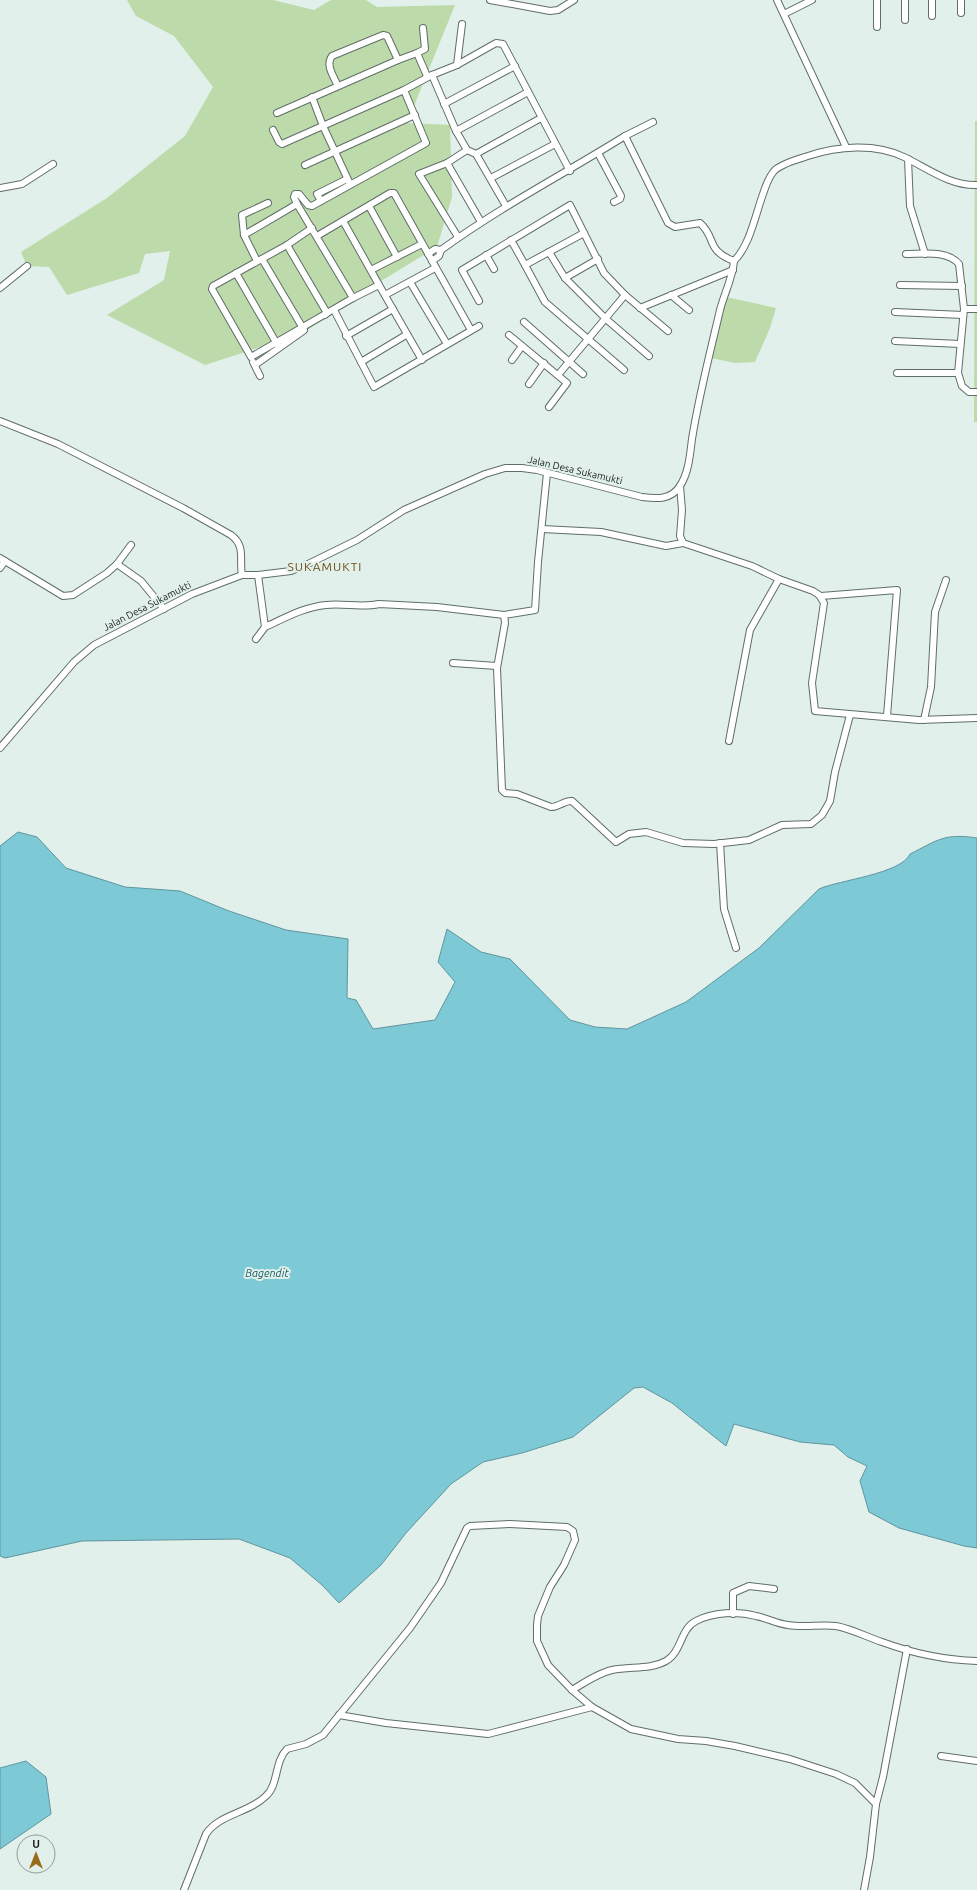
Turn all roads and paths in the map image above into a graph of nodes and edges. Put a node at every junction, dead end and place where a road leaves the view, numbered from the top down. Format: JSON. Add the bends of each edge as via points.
{"nodes":[{"id":1,"x":490,"y":0,"type":"edge"},
{"id":2,"x":574,"y":0,"type":"edge"},
{"id":3,"x":777,"y":0,"type":"edge"},
{"id":4,"x":812,"y":0,"type":"edge"},
{"id":5,"x":877,"y":0,"type":"edge"},
{"id":6,"x":905,"y":0,"type":"edge"},
{"id":7,"x":932,"y":0,"type":"edge"},
{"id":8,"x":961,"y":0,"type":"edge"},
{"id":9,"x":566,"y":2,"type":"edge"},
{"id":10,"x":961,"y":13,"type":"dead end"},
{"id":11,"x":784,"y":14,"type":"junction"},
{"id":12,"x":932,"y":16,"type":"dead end"},
{"id":13,"x":905,"y":20,"type":"dead end"},
{"id":14,"x":462,"y":24,"type":"dead end"},
{"id":15,"x":877,"y":27,"type":"dead end"},
{"id":16,"x":423,"y":28,"type":"dead end"},
{"id":17,"x":418,"y":53,"type":"junction"},
{"id":18,"x":398,"y":60,"type":"junction"},
{"id":19,"x":457,"y":65,"type":"junction"},
{"id":20,"x":515,"y":66,"type":"junction"},
{"id":21,"x":429,"y":76,"type":"junction"},
{"id":22,"x":338,"y":86,"type":"junction"},
{"id":23,"x":404,"y":90,"type":"junction"},
{"id":24,"x":528,"y":92,"type":"junction"},
{"id":25,"x":312,"y":98,"type":"junction"},
{"id":26,"x":444,"y":104,"type":"junction"},
{"id":27,"x":277,"y":113,"type":"dead end"},
{"id":28,"x":415,"y":115,"type":"junction"},
{"id":29,"x":541,"y":118,"type":"junction"},
{"id":30,"x":653,"y":122,"type":"dead end"},
{"id":31,"x":323,"y":126,"type":"junction"},
{"id":32,"x":273,"y":130,"type":"dead end"},
{"id":33,"x":456,"y":131,"type":"junction"},
{"id":34,"x":625,"y":136,"type":"junction"},
{"id":35,"x":554,"y":144,"type":"junction"},
{"id":36,"x":846,"y":147,"type":"junction"},
{"id":37,"x":467,"y":150,"type":"junction"},
{"id":38,"x":334,"y":152,"type":"junction"},
{"id":39,"x":598,"y":153,"type":"junction"},
{"id":40,"x":476,"y":154,"type":"junction"},
{"id":41,"x":908,"y":159,"type":"junction"},
{"id":42,"x":447,"y":163,"type":"junction"},
{"id":43,"x":53,"y":164,"type":"dead end"},
{"id":44,"x":305,"y":165,"type":"dead end"},
{"id":45,"x":570,"y":171,"type":"junction"},
{"id":46,"x":490,"y":178,"type":"junction"},
{"id":47,"x":349,"y":182,"type":"junction"},
{"id":48,"x":977,"y":185,"type":"edge"},
{"id":49,"x":0,"y":188,"type":"edge"},
{"id":50,"x":614,"y":202,"type":"dead end"},
{"id":51,"x":268,"y":203,"type":"dead end"},
{"id":52,"x":297,"y":204,"type":"junction"},
{"id":53,"x":369,"y":206,"type":"junction"},
{"id":54,"x":506,"y":206,"type":"junction"},
{"id":55,"x":343,"y":221,"type":"junction"},
{"id":56,"x":481,"y":222,"type":"junction"},
{"id":57,"x":312,"y":228,"type":"junction"},
{"id":58,"x":584,"y":233,"type":"junction"},
{"id":59,"x":244,"y":235,"type":"junction"},
{"id":60,"x":317,"y":236,"type":"junction"},
{"id":61,"x":458,"y":237,"type":"junction"},
{"id":62,"x":511,"y":240,"type":"junction"},
{"id":63,"x":422,"y":244,"type":"junction"},
{"id":64,"x":287,"y":245,"type":"junction"},
{"id":65,"x":441,"y":250,"type":"junction"},
{"id":66,"x":549,"y":252,"type":"junction"},
{"id":67,"x":428,"y":254,"type":"junction"},
{"id":68,"x":906,"y":254,"type":"dead end"},
{"id":69,"x":925,"y":254,"type":"junction"},
{"id":70,"x":486,"y":255,"type":"junction"},
{"id":71,"x":397,"y":257,"type":"junction"},
{"id":72,"x":598,"y":259,"type":"junction"},
{"id":73,"x":260,"y":260,"type":"junction"},
{"id":74,"x":432,"y":261,"type":"junction"},
{"id":75,"x":734,"y":261,"type":"junction"},
{"id":76,"x":525,"y":265,"type":"junction"},
{"id":77,"x":27,"y":266,"type":"dead end"},
{"id":78,"x":435,"y":268,"type":"junction"},
{"id":79,"x":494,"y":269,"type":"dead end"},
{"id":80,"x":371,"y":270,"type":"junction"},
{"id":81,"x":733,"y":270,"type":"junction"},
{"id":82,"x":236,"y":273,"type":"junction"},
{"id":83,"x":564,"y":278,"type":"junction"},
{"id":84,"x":410,"y":282,"type":"junction"},
{"id":85,"x":379,"y":285,"type":"junction"},
{"id":86,"x":900,"y":285,"type":"dead end"},
{"id":87,"x":962,"y":286,"type":"junction"},
{"id":88,"x":0,"y":288,"type":"edge"},
{"id":89,"x":385,"y":295,"type":"junction"},
{"id":90,"x":625,"y":295,"type":"junction"},
{"id":91,"x":671,"y":295,"type":"junction"},
{"id":92,"x":354,"y":298,"type":"junction"},
{"id":93,"x":479,"y":301,"type":"dead end"},
{"id":94,"x":640,"y":308,"type":"junction"},
{"id":95,"x":392,"y":309,"type":"junction"},
{"id":96,"x":977,"y":309,"type":"edge"},
{"id":97,"x":334,"y":310,"type":"junction"},
{"id":98,"x":689,"y":310,"type":"dead end"},
{"id":99,"x":895,"y":312,"type":"dead end"},
{"id":100,"x":963,"y":312,"type":"junction"},
{"id":101,"x":327,"y":313,"type":"junction"},
{"id":102,"x":606,"y":318,"type":"junction"},
{"id":103,"x":524,"y":322,"type":"dead end"},
{"id":104,"x":479,"y":326,"type":"dead end"},
{"id":105,"x":303,"y":329,"type":"junction"},
{"id":106,"x":471,"y":330,"type":"junction"},
{"id":107,"x":668,"y":330,"type":"dead end"},
{"id":108,"x":406,"y":335,"type":"junction"},
{"id":109,"x":509,"y":335,"type":"dead end"},
{"id":110,"x":346,"y":336,"type":"junction"},
{"id":111,"x":589,"y":340,"type":"junction"},
{"id":112,"x":895,"y":341,"type":"dead end"},
{"id":113,"x":447,"y":344,"type":"junction"},
{"id":114,"x":960,"y":344,"type":"junction"},
{"id":115,"x":278,"y":345,"type":"junction"},
{"id":116,"x":522,"y":346,"type":"junction"},
{"id":117,"x":649,"y":356,"type":"dead end"},
{"id":118,"x":251,"y":357,"type":"junction"},
{"id":119,"x":422,"y":360,"type":"junction"},
{"id":120,"x":512,"y":360,"type":"dead end"},
{"id":121,"x":361,"y":362,"type":"junction"},
{"id":122,"x":570,"y":362,"type":"junction"},
{"id":123,"x":544,"y":363,"type":"junction"},
{"id":124,"x":255,"y":365,"type":"junction"},
{"id":125,"x":624,"y":370,"type":"dead end"},
{"id":126,"x":897,"y":373,"type":"dead end"},
{"id":127,"x":958,"y":373,"type":"junction"},
{"id":128,"x":583,"y":374,"type":"dead end"},
{"id":129,"x":558,"y":375,"type":"junction"},
{"id":130,"x":260,"y":376,"type":"dead end"},
{"id":131,"x":529,"y":384,"type":"dead end"},
{"id":132,"x":977,"y":392,"type":"edge"},
{"id":133,"x":549,"y":407,"type":"dead end"},
{"id":134,"x":0,"y":421,"type":"edge"},
{"id":135,"x":547,"y":473,"type":"junction"},
{"id":136,"x":680,"y":486,"type":"junction"},
{"id":137,"x":542,"y":529,"type":"junction"},
{"id":138,"x":683,"y":543,"type":"junction"},
{"id":139,"x":131,"y":545,"type":"dead end"},
{"id":140,"x":2,"y":560,"type":"edge"},
{"id":141,"x":117,"y":564,"type":"junction"},
{"id":142,"x":0,"y":568,"type":"edge"},
{"id":143,"x":242,"y":575,"type":"junction"},
{"id":144,"x":258,"y":575,"type":"junction"},
{"id":145,"x":779,"y":579,"type":"junction"},
{"id":146,"x":946,"y":580,"type":"dead end"},
{"id":147,"x":821,"y":596,"type":"junction"},
{"id":148,"x":164,"y":609,"type":"junction"},
{"id":149,"x":504,"y":615,"type":"junction"},
{"id":150,"x":265,"y":627,"type":"junction"},
{"id":151,"x":256,"y":639,"type":"dead end"},
{"id":152,"x":453,"y":663,"type":"dead end"},
{"id":153,"x":497,"y":666,"type":"junction"},
{"id":154,"x":850,"y":715,"type":"junction"},
{"id":155,"x":887,"y":716,"type":"junction"},
{"id":156,"x":977,"y":718,"type":"edge"},
{"id":157,"x":924,"y":720,"type":"junction"},
{"id":158,"x":728,"y":741,"type":"dead end"},
{"id":159,"x":0,"y":748,"type":"edge"},
{"id":160,"x":720,"y":843,"type":"junction"},
{"id":161,"x":736,"y":948,"type":"dead end"},
{"id":162,"x":774,"y":1589,"type":"dead end"},
{"id":163,"x":733,"y":1614,"type":"junction"},
{"id":164,"x":907,"y":1649,"type":"junction"},
{"id":165,"x":977,"y":1661,"type":"edge"},
{"id":166,"x":572,"y":1690,"type":"junction"},
{"id":167,"x":592,"y":1707,"type":"junction"},
{"id":168,"x":339,"y":1715,"type":"junction"},
{"id":169,"x":941,"y":1756,"type":"dead end"},
{"id":170,"x":977,"y":1762,"type":"edge"},
{"id":171,"x":876,"y":1804,"type":"junction"},
{"id":172,"x":184,"y":1890,"type":"edge"},
{"id":173,"x":864,"y":1890,"type":"edge"}],
"edges":[{"from":1,"to":9,"type":"street","via":[[550,11],[558,10]]},
{"from":2,"to":9,"type":"street"},
{"from":3,"to":11,"type":"street"},
{"from":4,"to":11,"type":"street"},
{"from":5,"to":15,"type":"street"},
{"from":6,"to":13,"type":"street"},
{"from":7,"to":12,"type":"street"},
{"from":8,"to":10,"type":"street"},
{"from":11,"to":36,"type":"street"},
{"from":14,"to":19,"type":"street"},
{"from":16,"to":17,"type":"street","via":[[425,49]]},
{"from":17,"to":18,"type":"street"},
{"from":17,"to":21,"type":"street"},
{"from":18,"to":22,"type":"street"},
{"from":18,"to":22,"type":"street","via":[[387,36],[383,35],[332,56],[329,65]]},
{"from":19,"to":20,"type":"street","via":[[499,43],[505,46]]},
{"from":19,"to":21,"type":"street"},
{"from":20,"to":24,"type":"street"},
{"from":20,"to":26,"type":"street"},
{"from":21,"to":23,"type":"street"},
{"from":21,"to":26,"type":"street"},
{"from":22,"to":25,"type":"street"},
{"from":23,"to":28,"type":"street"},
{"from":23,"to":31,"type":"street"},
{"from":24,"to":29,"type":"street"},
{"from":24,"to":33,"type":"street"},
{"from":25,"to":27,"type":"street"},
{"from":25,"to":31,"type":"street"},
{"from":26,"to":33,"type":"street"},
{"from":28,"to":38,"type":"street"},
{"from":28,"to":47,"type":"street","via":[[426,143]]},
{"from":29,"to":35,"type":"street"},
{"from":29,"to":40,"type":"street"},
{"from":30,"to":34,"type":"street"},
{"from":31,"to":32,"type":"street","via":[[282,144]]},
{"from":31,"to":38,"type":"street"},
{"from":33,"to":37,"type":"street"},
{"from":34,"to":39,"type":"street"},
{"from":34,"to":75,"type":"street","via":[[668,223],[675,227],[700,223],[717,253]]},
{"from":35,"to":45,"type":"street"},
{"from":35,"to":46,"type":"street"},
{"from":36,"to":41,"type":"street","via":[[882,150]]},
{"from":36,"to":75,"type":"street","via":[[816,153],[776,169],[769,176],[741,254]]},
{"from":37,"to":40,"type":"street"},
{"from":37,"to":42,"type":"street"},
{"from":38,"to":44,"type":"street"},
{"from":38,"to":47,"type":"street"},
{"from":39,"to":45,"type":"street"},
{"from":39,"to":50,"type":"street","via":[[621,196]]},
{"from":40,"to":46,"type":"street"},
{"from":41,"to":48,"type":"street","via":[[931,172],[969,185]]},
{"from":41,"to":69,"type":"street","via":[[910,206]]},
{"from":42,"to":56,"type":"street"},
{"from":42,"to":61,"type":"street","via":[[419,174]]},
{"from":43,"to":49,"type":"street","via":[[22,184]]},
{"from":45,"to":54,"type":"street"},
{"from":46,"to":54,"type":"street"},
{"from":47,"to":52,"type":"street","via":[[317,194],[321,201],[309,206],[297,194],[294,197]]},
{"from":51,"to":59,"type":"street","via":[[242,215]]},
{"from":52,"to":57,"type":"street"},
{"from":52,"to":59,"type":"street"},
{"from":53,"to":55,"type":"street"},
{"from":53,"to":63,"type":"street","via":[[394,193]]},
{"from":53,"to":71,"type":"street"},
{"from":54,"to":56,"type":"street"},
{"from":55,"to":60,"type":"street"},
{"from":55,"to":80,"type":"street"},
{"from":56,"to":61,"type":"street"},
{"from":57,"to":60,"type":"street"},
{"from":57,"to":64,"type":"street"},
{"from":58,"to":62,"type":"street","via":[[570,206]]},
{"from":58,"to":66,"type":"street"},
{"from":58,"to":72,"type":"street"},
{"from":59,"to":73,"type":"street"},
{"from":60,"to":92,"type":"street"},
{"from":61,"to":65,"type":"street"},
{"from":62,"to":70,"type":"street"},
{"from":62,"to":76,"type":"street"},
{"from":63,"to":67,"type":"street"},
{"from":63,"to":71,"type":"street"},
{"from":64,"to":73,"type":"street"},
{"from":64,"to":101,"type":"street"},
{"from":65,"to":67,"type":"street","via":[[436,249]]},
{"from":65,"to":74,"type":"street","via":[[439,256]]},
{"from":66,"to":76,"type":"street"},
{"from":66,"to":83,"type":"street"},
{"from":67,"to":74,"type":"street"},
{"from":68,"to":69,"type":"street"},
{"from":69,"to":87,"type":"street","via":[[954,259],[959,264]]},
{"from":70,"to":79,"type":"street"},
{"from":70,"to":93,"type":"street","via":[[462,270]]},
{"from":71,"to":80,"type":"street"},
{"from":72,"to":83,"type":"street"},
{"from":72,"to":90,"type":"street","via":[[604,273]]},
{"from":73,"to":82,"type":"street"},
{"from":73,"to":105,"type":"street"},
{"from":74,"to":78,"type":"street"},
{"from":75,"to":81,"type":"street"},
{"from":76,"to":111,"type":"street","via":[[545,302]]},
{"from":77,"to":88,"type":"street"},
{"from":78,"to":84,"type":"street"},
{"from":78,"to":106,"type":"street"},
{"from":80,"to":85,"type":"street"},
{"from":81,"to":91,"type":"street"},
{"from":81,"to":136,"type":"street","via":[[709,357],[687,470]]},
{"from":82,"to":115,"type":"street"},
{"from":82,"to":118,"type":"street","via":[[212,289]]},
{"from":83,"to":102,"type":"street"},
{"from":84,"to":89,"type":"street"},
{"from":84,"to":113,"type":"street"},
{"from":85,"to":89,"type":"street"},
{"from":85,"to":92,"type":"street"},
{"from":86,"to":87,"type":"street"},
{"from":87,"to":100,"type":"street"},
{"from":89,"to":95,"type":"street"},
{"from":90,"to":94,"type":"street"},
{"from":90,"to":102,"type":"street"},
{"from":91,"to":94,"type":"street"},
{"from":91,"to":98,"type":"street"},
{"from":92,"to":97,"type":"street"},
{"from":94,"to":107,"type":"street"},
{"from":95,"to":108,"type":"street"},
{"from":95,"to":110,"type":"street"},
{"from":96,"to":100,"type":"street"},
{"from":97,"to":101,"type":"street"},
{"from":97,"to":110,"type":"street"},
{"from":99,"to":100,"type":"street"},
{"from":100,"to":114,"type":"street"},
{"from":101,"to":105,"type":"street"},
{"from":102,"to":111,"type":"street"},
{"from":102,"to":117,"type":"street"},
{"from":103,"to":122,"type":"street"},
{"from":104,"to":106,"type":"street"},
{"from":105,"to":115,"type":"street"},
{"from":106,"to":113,"type":"street"},
{"from":108,"to":119,"type":"street"},
{"from":108,"to":121,"type":"street"},
{"from":109,"to":116,"type":"street"},
{"from":110,"to":121,"type":"street"},
{"from":111,"to":122,"type":"street"},
{"from":111,"to":125,"type":"street"},
{"from":112,"to":114,"type":"street"},
{"from":113,"to":119,"type":"street"},
{"from":114,"to":127,"type":"street"},
{"from":115,"to":118,"type":"street"},
{"from":115,"to":124,"type":"street"},
{"from":116,"to":120,"type":"street"},
{"from":116,"to":123,"type":"street"},
{"from":118,"to":124,"type":"street"},
{"from":119,"to":121,"type":"street","via":[[374,387]]},
{"from":122,"to":128,"type":"street"},
{"from":122,"to":129,"type":"street"},
{"from":123,"to":129,"type":"street"},
{"from":123,"to":131,"type":"street"},
{"from":124,"to":130,"type":"street"},
{"from":126,"to":127,"type":"street"},
{"from":127,"to":132,"type":"street","via":[[962,386],[969,392]]},
{"from":129,"to":133,"type":"street","via":[[567,382]]},
{"from":134,"to":143,"type":"street","via":[[58,444],[183,508],[237,540],[242,550]]},
{"from":135,"to":136,"type":"street","name":"Jalan Desa Sukamukti","via":[[659,499],[670,495]]},
{"from":135,"to":137,"type":"street"},
{"from":135,"to":144,"type":"street","name":"Jalan Desa Sukamukti","via":[[505,468],[485,474],[404,510],[358,540],[306,565],[291,571]]},
{"from":136,"to":138,"type":"street","via":[[680,536]]},
{"from":137,"to":138,"type":"street","via":[[601,532],[666,546]]},
{"from":137,"to":149,"type":"street","via":[[535,610]]},
{"from":138,"to":145,"type":"street","via":[[752,566]]},
{"from":139,"to":141,"type":"street"},
{"from":140,"to":141,"type":"street","via":[[63,596],[72,595]]},
{"from":140,"to":142,"type":"street"},
{"from":141,"to":148,"type":"street","via":[[141,581]]},
{"from":143,"to":144,"type":"street","name":"Jalan Desa Sukamukti"},
{"from":143,"to":148,"type":"street","name":"Jalan Desa Sukamukti","via":[[192,594]]},
{"from":144,"to":150,"type":"street"},
{"from":145,"to":147,"type":"street"},
{"from":145,"to":158,"type":"street","via":[[750,630]]},
{"from":146,"to":157,"type":"street","via":[[936,612],[931,687]]},
{"from":147,"to":154,"type":"street","via":[[824,603],[812,683],[813,707],[816,712]]},
{"from":147,"to":155,"type":"street","via":[[897,590]]},
{"from":148,"to":159,"type":"street","name":"Jalan Desa Sukamukti","via":[[94,645],[74,662]]},
{"from":149,"to":150,"type":"street","via":[[437,607],[326,605],[298,611]]},
{"from":149,"to":153,"type":"street","via":[[505,624]]},
{"from":150,"to":151,"type":"street"},
{"from":152,"to":153,"type":"street"},
{"from":153,"to":160,"type":"street","via":[[501,786],[505,793],[517,794],[551,807],[572,801],[616,842],[629,834],[646,832],[687,844]]},
{"from":154,"to":155,"type":"street"},
{"from":154,"to":160,"type":"street","via":[[830,801],[822,815],[811,824],[782,825],[750,840]]},
{"from":155,"to":157,"type":"street"},
{"from":156,"to":157,"type":"street"},
{"from":160,"to":161,"type":"street","via":[[724,909]]},
{"from":162,"to":163,"type":"street","via":[[749,1586],[734,1592]]},
{"from":163,"to":164,"type":"street","via":[[754,1615],[787,1625],[836,1626]]},
{"from":163,"to":166,"type":"street","via":[[697,1620],[689,1626],[675,1653],[666,1661],[650,1666],[612,1670]]},
{"from":164,"to":165,"type":"street","via":[[965,1661]]},
{"from":164,"to":171,"type":"street"},
{"from":166,"to":167,"type":"street"},
{"from":166,"to":168,"type":"street","via":[[548,1665],[537,1641],[537,1625],[550,1587],[564,1565],[575,1540],[572,1530],[566,1527],[510,1524],[470,1526],[464,1533],[442,1583],[410,1628]]},
{"from":167,"to":168,"type":"street","via":[[488,1734]]},
{"from":167,"to":171,"type":"street","via":[[631,1729],[678,1739],[735,1746],[836,1774],[855,1784]]},
{"from":168,"to":172,"type":"street","via":[[323,1735],[284,1752],[280,1757],[272,1788],[264,1798],[211,1826]]},
{"from":169,"to":170,"type":"street"},
{"from":171,"to":173,"type":"street"}]}
